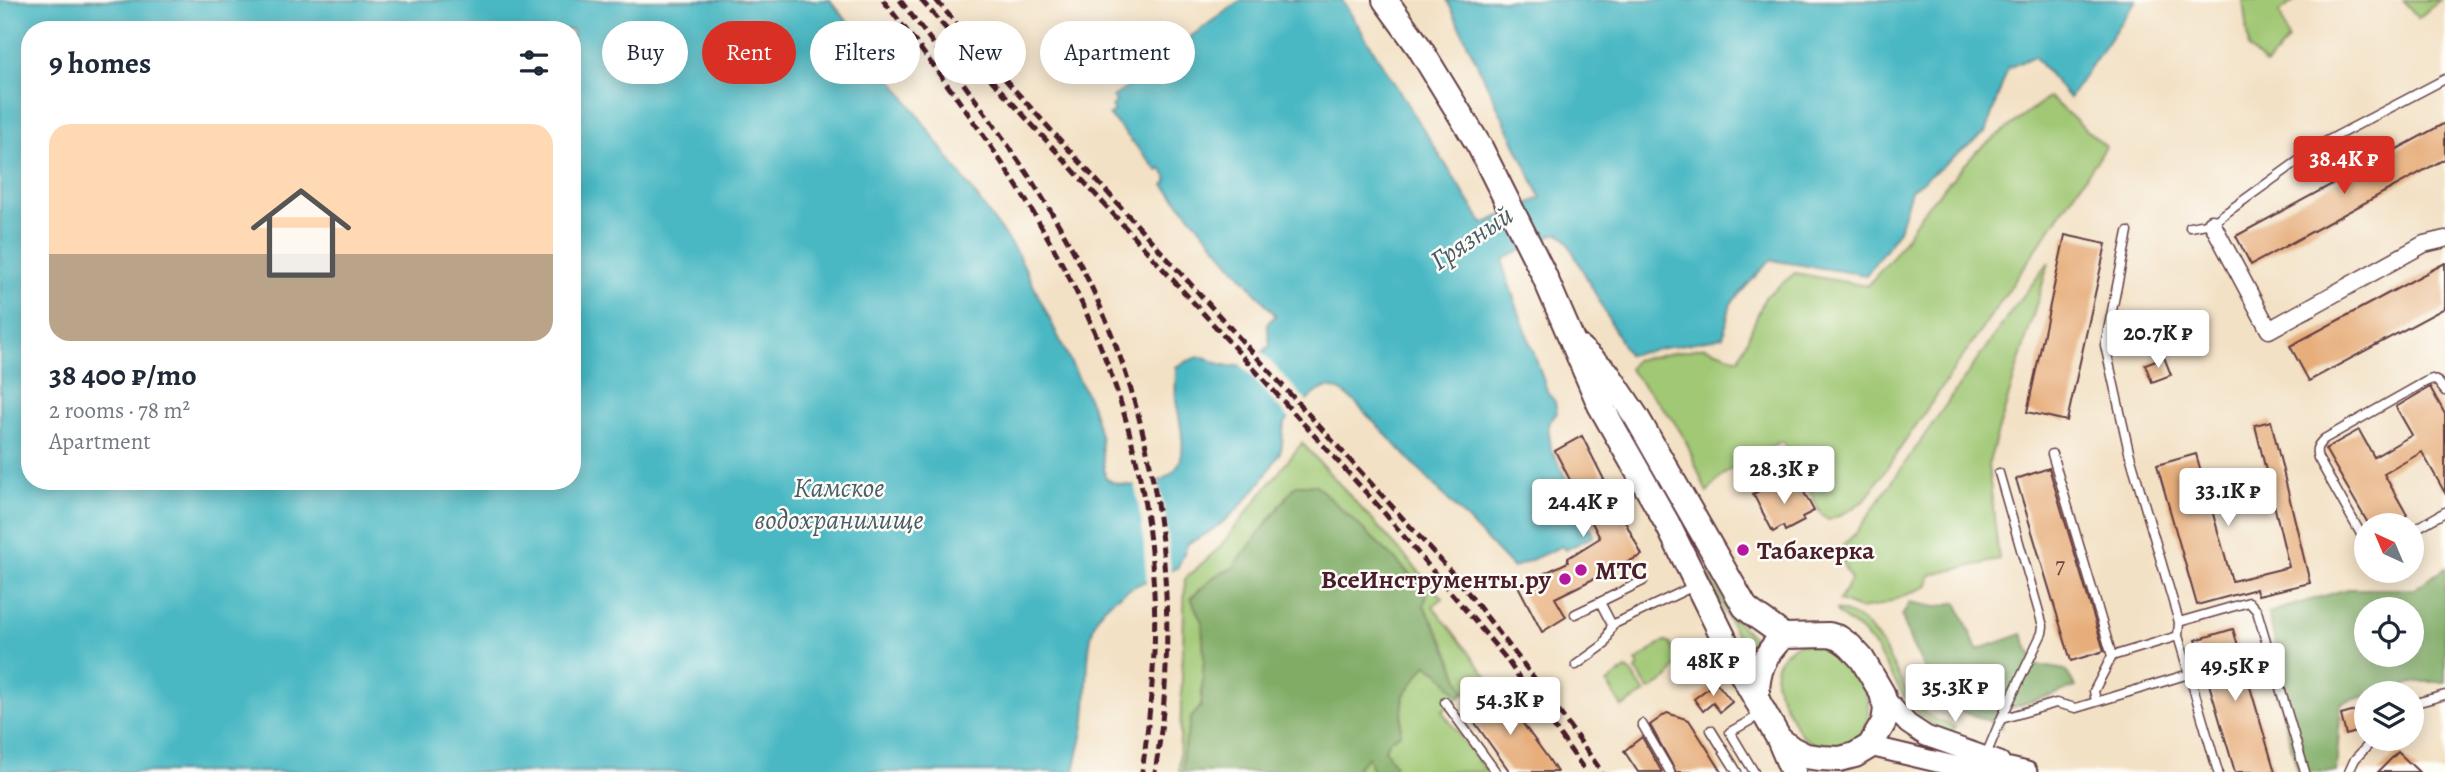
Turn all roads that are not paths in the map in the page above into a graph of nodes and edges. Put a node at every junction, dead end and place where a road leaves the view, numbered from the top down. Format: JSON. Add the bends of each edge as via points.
{"nodes":[{"id":1,"x":1385,"y":0,"type":"edge"},
{"id":2,"x":2445,"y":79,"type":"edge"},
{"id":3,"x":2212,"y":223,"type":"junction"},
{"id":4,"x":2190,"y":227,"type":"dead end"},
{"id":5,"x":2127,"y":232,"type":"dead end"},
{"id":6,"x":2445,"y":239,"type":"edge"},
{"id":7,"x":1576,"y":346,"type":"junction"},
{"id":8,"x":2445,"y":391,"type":"edge"},
{"id":9,"x":2052,"y":454,"type":"dead end"},
{"id":10,"x":1999,"y":473,"type":"dead end"},
{"id":11,"x":2445,"y":512,"type":"edge"},
{"id":12,"x":2354,"y":521,"type":"edge"},
{"id":13,"x":2424,"y":524,"type":"edge"},
{"id":14,"x":1643,"y":581,"type":"dead end"},
{"id":15,"x":1697,"y":584,"type":"junction"},
{"id":16,"x":1601,"y":602,"type":"junction"},
{"id":17,"x":1575,"y":614,"type":"dead end"},
{"id":18,"x":2179,"y":622,"type":"junction"},
{"id":19,"x":1612,"y":625,"type":"junction"},
{"id":20,"x":1783,"y":636,"type":"junction"},
{"id":21,"x":2178,"y":636,"type":"junction"},
{"id":22,"x":2112,"y":656,"type":"junction"},
{"id":23,"x":1576,"y":665,"type":"dead end"},
{"id":24,"x":2189,"y":674,"type":"junction"},
{"id":25,"x":2445,"y":695,"type":"edge"},
{"id":26,"x":1883,"y":697,"type":"junction"},
{"id":27,"x":2096,"y":701,"type":"junction"},
{"id":28,"x":2424,"y":701,"type":"edge"},
{"id":29,"x":1445,"y":702,"type":"dead end"},
{"id":30,"x":1761,"y":707,"type":"junction"},
{"id":31,"x":2001,"y":719,"type":"junction"},
{"id":32,"x":1642,"y":724,"type":"dead end"},
{"id":33,"x":1711,"y":730,"type":"dead end"},
{"id":34,"x":1730,"y":732,"type":"junction"},
{"id":35,"x":1779,"y":739,"type":"junction"},
{"id":36,"x":1717,"y":740,"type":"junction"},
{"id":37,"x":2362,"y":751,"type":"edge"},
{"id":38,"x":1985,"y":756,"type":"junction"},
{"id":39,"x":1857,"y":758,"type":"edge"},
{"id":40,"x":2019,"y":770,"type":"edge"},
{"id":41,"x":1496,"y":772,"type":"edge"},
{"id":42,"x":1670,"y":772,"type":"edge"},
{"id":43,"x":1737,"y":772,"type":"edge"},
{"id":44,"x":1754,"y":772,"type":"edge"},
{"id":45,"x":1793,"y":772,"type":"edge"},
{"id":46,"x":2218,"y":772,"type":"edge"},
{"id":47,"x":2305,"y":772,"type":"edge"},
{"id":48,"x":2349,"y":772,"type":"edge"}],
"edges":[{"from":1,"to":7,"type":"main road","via":[[1456,106],[1503,191]]},
{"from":2,"to":3,"type":"lane","via":[[2323,143]]},
{"from":3,"to":4,"type":"lane"},
{"from":3,"to":6,"type":"street","via":[[2269,330],[2424,243]]},
{"from":5,"to":18,"type":"lane","via":[[2105,345],[2129,452]]},
{"from":7,"to":15,"type":"main road","via":[[1587,380]]},
{"from":7,"to":20,"type":"main road","via":[[1607,373],[1637,418],[1745,607]]},
{"from":8,"to":12,"type":"lane","via":[[2432,379],[2425,382],[2317,446],[2318,458]]},
{"from":9,"to":22,"type":"lane"},
{"from":10,"to":31,"type":"lane","via":[[2043,626]]},
{"from":11,"to":13,"type":"lane"},
{"from":14,"to":16,"type":"lane"},
{"from":15,"to":19,"type":"lane"},
{"from":15,"to":30,"type":"main road"},
{"from":16,"to":17,"type":"lane"},
{"from":16,"to":19,"type":"lane"},
{"from":18,"to":21,"type":"lane"},
{"from":18,"to":47,"type":"lane","via":[[2243,603],[2253,606]]},
{"from":19,"to":23,"type":"lane","via":[[1605,645]]},
{"from":20,"to":26,"type":"main road","via":[[1839,638],[1862,659]]},
{"from":20,"to":30,"type":"main road","via":[[1767,654],[1756,682]]},
{"from":21,"to":22,"type":"lane"},
{"from":21,"to":24,"type":"lane"},
{"from":22,"to":27,"type":"lane","via":[[2096,685]]},
{"from":24,"to":27,"type":"lane"},
{"from":24,"to":46,"type":"lane"},
{"from":25,"to":28,"type":"lane"},
{"from":26,"to":38,"type":"street","via":[[1926,736]]},
{"from":26,"to":39,"type":"main road","via":[[1884,722]]},
{"from":27,"to":31,"type":"lane","via":[[2076,708],[2056,703]]},
{"from":29,"to":41,"type":"lane"},
{"from":30,"to":34,"type":"lane"},
{"from":30,"to":35,"type":"main road"},
{"from":31,"to":38,"type":"lane"},
{"from":32,"to":42,"type":"lane"},
{"from":33,"to":36,"type":"lane"},
{"from":34,"to":36,"type":"lane"},
{"from":34,"to":44,"type":"lane"},
{"from":35,"to":39,"type":"main road","via":[[1814,757]]},
{"from":35,"to":45,"type":"main road"},
{"from":36,"to":43,"type":"lane"},
{"from":37,"to":48,"type":"lane"},
{"from":38,"to":40,"type":"street"},
{"from":39,"to":40,"type":"street"}]}
